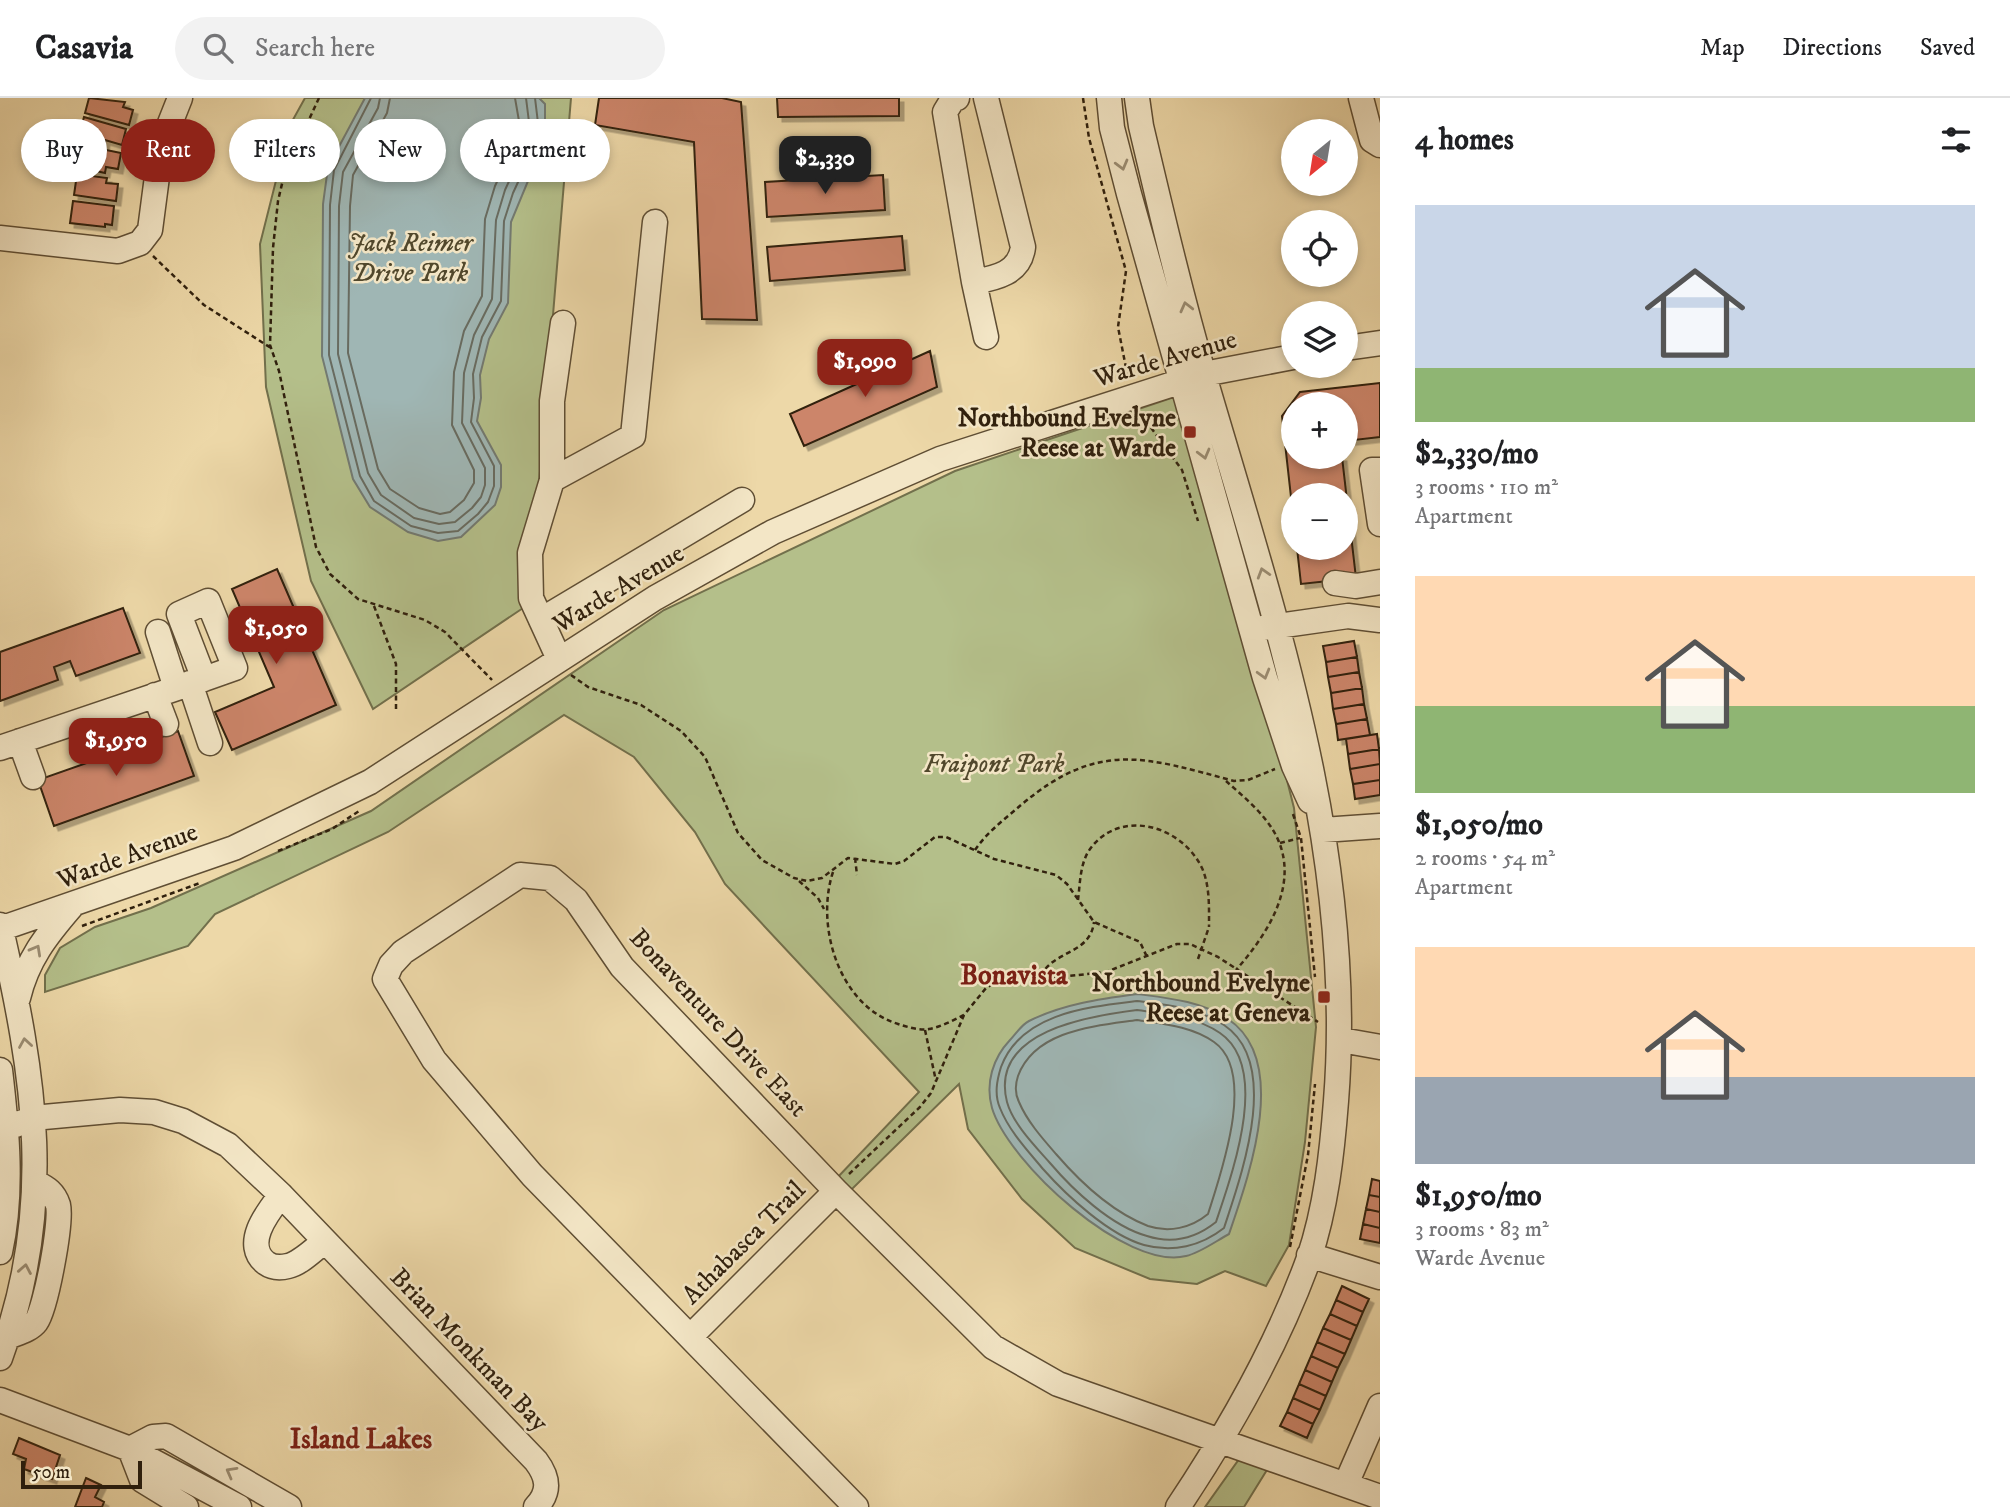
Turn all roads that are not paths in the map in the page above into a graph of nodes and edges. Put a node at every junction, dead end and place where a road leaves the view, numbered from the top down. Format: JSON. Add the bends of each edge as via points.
{"nodes":[{"id":1,"x":180,"y":98,"type":"edge"},
{"id":2,"x":957,"y":98,"type":"edge"},
{"id":3,"x":986,"y":98,"type":"edge"},
{"id":4,"x":1109,"y":98,"type":"edge"},
{"id":5,"x":1137,"y":98,"type":"edge"},
{"id":6,"x":1361,"y":98,"type":"edge"},
{"id":7,"x":1380,"y":145,"type":"edge"},
{"id":8,"x":655,"y":222,"type":"dead end"},
{"id":9,"x":0,"y":238,"type":"edge"},
{"id":10,"x":974,"y":282,"type":"junction"},
{"id":11,"x":564,"y":323,"type":"dead end"},
{"id":12,"x":986,"y":337,"type":"dead end"},
{"id":13,"x":1380,"y":343,"type":"edge"},
{"id":14,"x":1358,"y":346,"type":"edge"},
{"id":15,"x":1281,"y":359,"type":"edge"},
{"id":16,"x":1194,"y":377,"type":"junction"},
{"id":17,"x":1380,"y":470,"type":"edge"},
{"id":18,"x":552,"y":480,"type":"junction"},
{"id":19,"x":742,"y":500,"type":"dead end"},
{"id":20,"x":1380,"y":524,"type":"edge"},
{"id":21,"x":1380,"y":582,"type":"edge"},
{"id":22,"x":1335,"y":583,"type":"dead end"},
{"id":23,"x":541,"y":620,"type":"junction"},
{"id":24,"x":1380,"y":620,"type":"edge"},
{"id":25,"x":1278,"y":624,"type":"junction"},
{"id":26,"x":1252,"y":630,"type":"junction"},
{"id":27,"x":158,"y":632,"type":"dead end"},
{"id":28,"x":570,"y":667,"type":"junction"},
{"id":29,"x":181,"y":686,"type":"junction"},
{"id":30,"x":166,"y":724,"type":"dead end"},
{"id":31,"x":210,"y":743,"type":"dead end"},
{"id":32,"x":10,"y":745,"type":"edge"},
{"id":33,"x":33,"y":777,"type":"dead end"},
{"id":34,"x":1380,"y":826,"type":"edge"},
{"id":35,"x":1312,"y":834,"type":"junction"},
{"id":36,"x":71,"y":919,"type":"junction"},
{"id":37,"x":0,"y":928,"type":"edge"},
{"id":38,"x":17,"y":1002,"type":"junction"},
{"id":39,"x":1341,"y":1040,"type":"junction"},
{"id":40,"x":1380,"y":1047,"type":"edge"},
{"id":41,"x":0,"y":1070,"type":"edge"},
{"id":42,"x":33,"y":1118,"type":"junction"},
{"id":43,"x":4,"y":1131,"type":"edge"},
{"id":44,"x":835,"y":1189,"type":"junction"},
{"id":45,"x":281,"y":1195,"type":"junction"},
{"id":46,"x":325,"y":1241,"type":"junction"},
{"id":47,"x":0,"y":1252,"type":"edge"},
{"id":48,"x":1299,"y":1254,"type":"junction"},
{"id":49,"x":1380,"y":1277,"type":"edge"},
{"id":50,"x":691,"y":1336,"type":"junction"},
{"id":51,"x":4,"y":1348,"type":"edge"},
{"id":52,"x":0,"y":1400,"type":"edge"},
{"id":53,"x":1380,"y":1406,"type":"edge"},
{"id":54,"x":1222,"y":1441,"type":"junction"},
{"id":55,"x":130,"y":1449,"type":"junction"},
{"id":56,"x":1346,"y":1484,"type":"junction"},
{"id":57,"x":1380,"y":1497,"type":"edge"},
{"id":58,"x":186,"y":1507,"type":"edge"},
{"id":59,"x":239,"y":1507,"type":"edge"},
{"id":60,"x":289,"y":1507,"type":"edge"},
{"id":61,"x":536,"y":1507,"type":"edge"},
{"id":62,"x":856,"y":1507,"type":"edge"},
{"id":63,"x":1178,"y":1507,"type":"edge"}],
"edges":[{"from":1,"to":9,"type":"street","via":[[161,146],[150,230],[140,243],[118,250]]},
{"from":2,"to":10,"type":"street","via":[[945,112]]},
{"from":3,"to":10,"type":"street","via":[[1023,247],[1022,258],[1013,269]]},
{"from":4,"to":16,"type":"street","one_way":true,"via":[[1129,194]]},
{"from":16,"to":5,"type":"street","one_way":true},
{"from":6,"to":7,"type":"street","via":[[1372,140]]},
{"from":8,"to":18,"type":"street","via":[[633,436]]},
{"from":10,"to":12,"type":"street"},
{"from":11,"to":18,"type":"street","via":[[552,401]]},
{"from":13,"to":14,"type":"street"},
{"from":15,"to":16,"type":"street","name":"Warde Avenue"},
{"from":25,"to":16,"type":"street","one_way":true},
{"from":16,"to":26,"type":"street","one_way":true},
{"from":16,"to":28,"type":"street","name":"Warde Avenue","via":[[940,459],[773,532],[655,598]]},
{"from":17,"to":20,"type":"street","via":[[1372,470]]},
{"from":18,"to":23,"type":"street","via":[[530,553],[531,598]]},
{"from":19,"to":23,"type":"street"},
{"from":21,"to":22,"type":"street"},
{"from":23,"to":28,"type":"street"},
{"from":24,"to":25,"type":"street","via":[[1348,616]]},
{"from":25,"to":26,"type":"street"},
{"from":25,"to":35,"type":"street","via":[[1311,756]]},
{"from":26,"to":35,"type":"street","one_way":true},
{"from":27,"to":29,"type":"street"},
{"from":28,"to":36,"type":"street","name":"Warde Avenue","via":[[503,694],[357,788]]},
{"from":29,"to":30,"type":"street"},
{"from":29,"to":31,"type":"street"},
{"from":29,"to":32,"type":"street"},
{"from":32,"to":33,"type":"street"},
{"from":34,"to":35,"type":"street"},
{"from":35,"to":39,"type":"street","via":[[1338,941]]},
{"from":36,"to":37,"type":"street","name":"Warde Avenue"},
{"from":38,"to":36,"type":"street","one_way":true,"via":[[40,942]]},
{"from":37,"to":38,"type":"street"},
{"from":42,"to":38,"type":"street","one_way":true},
{"from":39,"to":40,"type":"street"},
{"from":39,"to":48,"type":"street","via":[[1331,1163]]},
{"from":41,"to":43,"type":"street"},
{"from":42,"to":43,"type":"street"},
{"from":42,"to":45,"type":"street","name":"Brian Monkman Bay","via":[[120,1110],[154,1112],[183,1121],[228,1145]]},
{"from":51,"to":42,"type":"street","one_way":true,"via":[[26,1267],[36,1183]]},
{"from":43,"to":47,"type":"street"},
{"from":44,"to":50,"type":"street","name":"Athabasca Trail"},
{"from":44,"to":50,"type":"street","name":"Bonaventure Drive East","via":[[622,967],[576,900],[550,878],[520,875],[402,952],[385,979],[434,1060],[532,1175]]},
{"from":44,"to":54,"type":"street","name":"Bonaventure Drive East","via":[[993,1347],[1058,1384]]},
{"from":45,"to":46,"type":"street","name":"Brian Monkman Bay"},
{"from":45,"to":46,"type":"street","via":[[257,1236],[261,1258],[278,1268],[291,1266]]},
{"from":46,"to":61,"type":"street","name":"Brian Monkman Bay","via":[[536,1461],[547,1480]]},
{"from":48,"to":49,"type":"street"},
{"from":48,"to":54,"type":"street","via":[[1270,1351]]},
{"from":50,"to":62,"type":"street","name":"Bonaventure Drive East"},
{"from":52,"to":55,"type":"street"},
{"from":53,"to":56,"type":"street"},
{"from":54,"to":56,"type":"street","name":"Bonaventure Drive East"},
{"from":54,"to":63,"type":"street"},
{"from":55,"to":58,"type":"street","via":[[142,1480]]},
{"from":55,"to":59,"type":"street"},
{"from":60,"to":55,"type":"street","one_way":true,"via":[[166,1437],[153,1437]]},
{"from":56,"to":57,"type":"street","name":"Bonaventure Drive East"}]}
